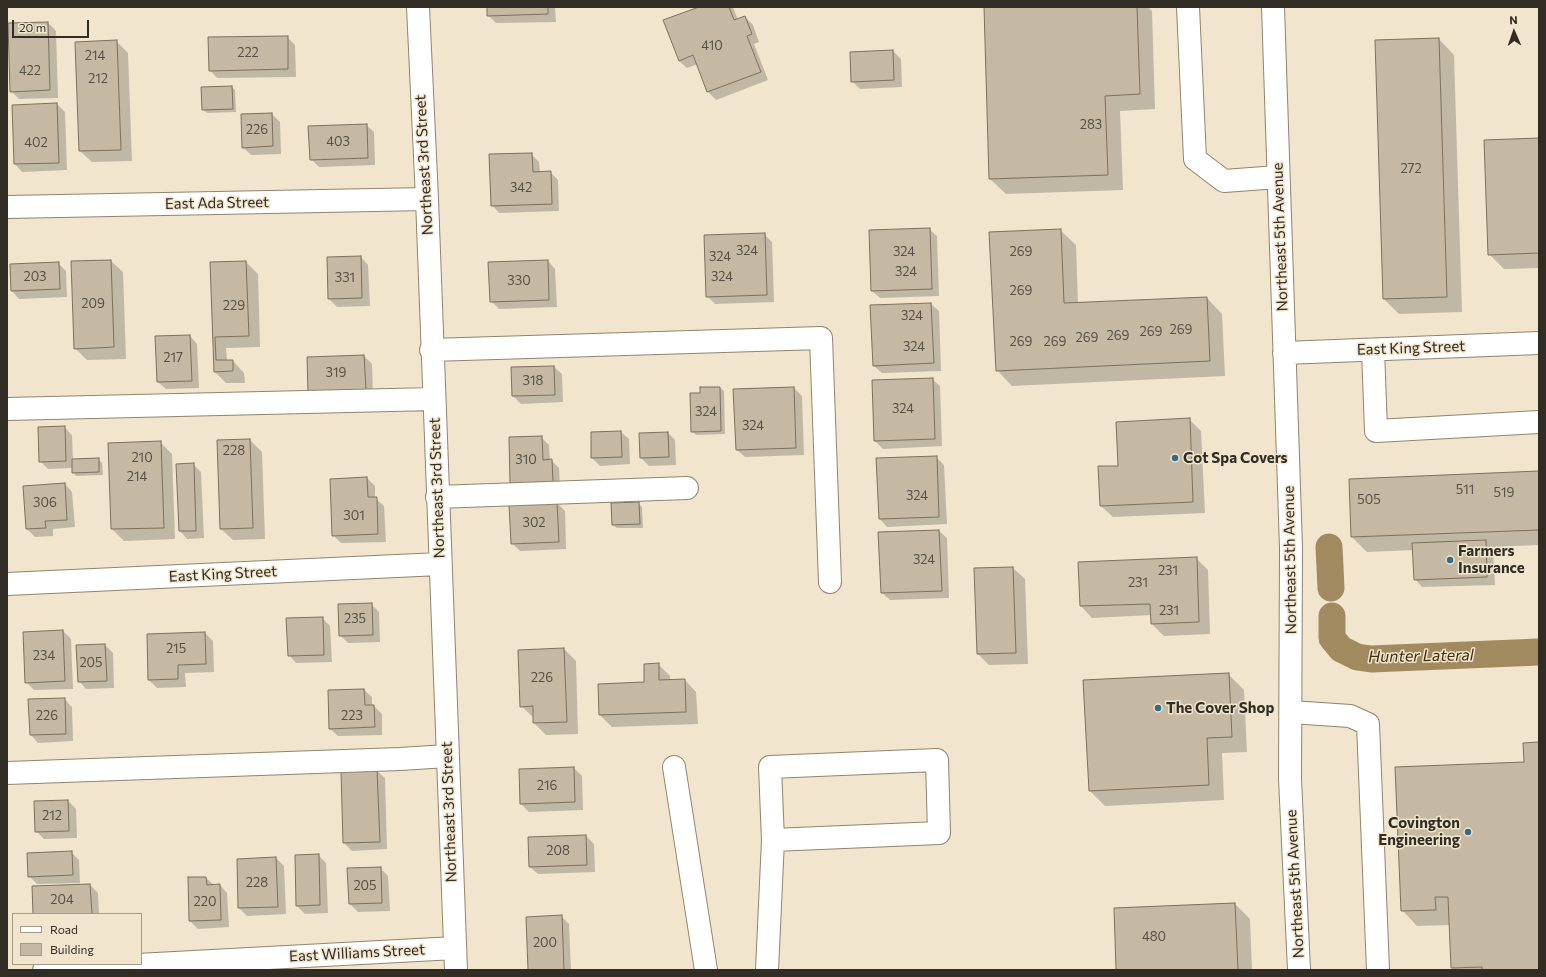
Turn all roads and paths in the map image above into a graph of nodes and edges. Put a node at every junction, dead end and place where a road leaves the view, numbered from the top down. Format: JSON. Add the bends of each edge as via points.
{"nodes":[{"id":1,"x":418,"y":7,"type":"edge"},
{"id":2,"x":1188,"y":7,"type":"edge"},
{"id":3,"x":1273,"y":7,"type":"edge"},
{"id":4,"x":1278,"y":177,"type":"junction"},
{"id":5,"x":427,"y":200,"type":"junction"},
{"id":6,"x":7,"y":207,"type":"edge"},
{"id":7,"x":1539,"y":343,"type":"edge"},
{"id":8,"x":431,"y":350,"type":"junction"},
{"id":9,"x":1373,"y":350,"type":"junction"},
{"id":10,"x":1284,"y":353,"type":"junction"},
{"id":11,"x":434,"y":399,"type":"junction"},
{"id":12,"x":7,"y":409,"type":"edge"},
{"id":13,"x":1539,"y":422,"type":"edge"},
{"id":14,"x":687,"y":488,"type":"dead end"},
{"id":15,"x":437,"y":497,"type":"junction"},
{"id":16,"x":440,"y":564,"type":"junction"},
{"id":17,"x":830,"y":582,"type":"dead end"},
{"id":18,"x":7,"y":584,"type":"edge"},
{"id":19,"x":1291,"y":712,"type":"junction"},
{"id":20,"x":447,"y":756,"type":"junction"},
{"id":21,"x":674,"y":767,"type":"dead end"},
{"id":22,"x":7,"y":773,"type":"edge"},
{"id":23,"x":773,"y":840,"type":"junction"},
{"id":24,"x":455,"y":948,"type":"junction"},
{"id":25,"x":137,"y":965,"type":"edge"},
{"id":26,"x":142,"y":965,"type":"edge"},
{"id":27,"x":44,"y":970,"type":"edge"},
{"id":28,"x":456,"y":970,"type":"edge"},
{"id":29,"x":706,"y":970,"type":"edge"},
{"id":30,"x":767,"y":970,"type":"edge"},
{"id":31,"x":1299,"y":970,"type":"edge"},
{"id":32,"x":1378,"y":970,"type":"edge"}],
"edges":[{"from":1,"to":5,"type":"street","name":"Northeast 3rd Street"},
{"from":2,"to":4,"type":"street","via":[[1195,159],[1224,181]]},
{"from":3,"to":4,"type":"street","name":"Northeast 5th Avenue"},
{"from":4,"to":10,"type":"street","name":"Northeast 5th Avenue"},
{"from":5,"to":6,"type":"street","name":"East Ada Street"},
{"from":5,"to":8,"type":"street","name":"Northeast 3rd Street"},
{"from":7,"to":9,"type":"street","name":"East King Street"},
{"from":8,"to":11,"type":"street","name":"Northeast 3rd Street"},
{"from":8,"to":17,"type":"street","via":[[821,338]]},
{"from":9,"to":10,"type":"street","name":"East King Street"},
{"from":9,"to":13,"type":"street","via":[[1376,431]]},
{"from":10,"to":19,"type":"street","name":"Northeast 5th Avenue","via":[[1291,548]]},
{"from":11,"to":12,"type":"street"},
{"from":11,"to":15,"type":"street","name":"Northeast 3rd Street"},
{"from":14,"to":15,"type":"street"},
{"from":15,"to":16,"type":"street","name":"Northeast 3rd Street"},
{"from":16,"to":18,"type":"street","name":"East King Street"},
{"from":16,"to":20,"type":"street","name":"Northeast 3rd Street"},
{"from":19,"to":31,"type":"street","name":"Northeast 5th Avenue","via":[[1290,779]]},
{"from":19,"to":32,"type":"street","via":[[1350,716],[1368,724]]},
{"from":20,"to":22,"type":"street"},
{"from":20,"to":24,"type":"street","name":"Northeast 3rd Street"},
{"from":21,"to":29,"type":"street"},
{"from":23,"to":23,"type":"street","via":[[770,767],[937,760],[939,833]]},
{"from":23,"to":30,"type":"street"},
{"from":24,"to":26,"type":"street","name":"East Williams Street"},
{"from":24,"to":28,"type":"street","name":"Northeast 3rd Street"},
{"from":25,"to":27,"type":"street","name":"East Williams Street"}]}
